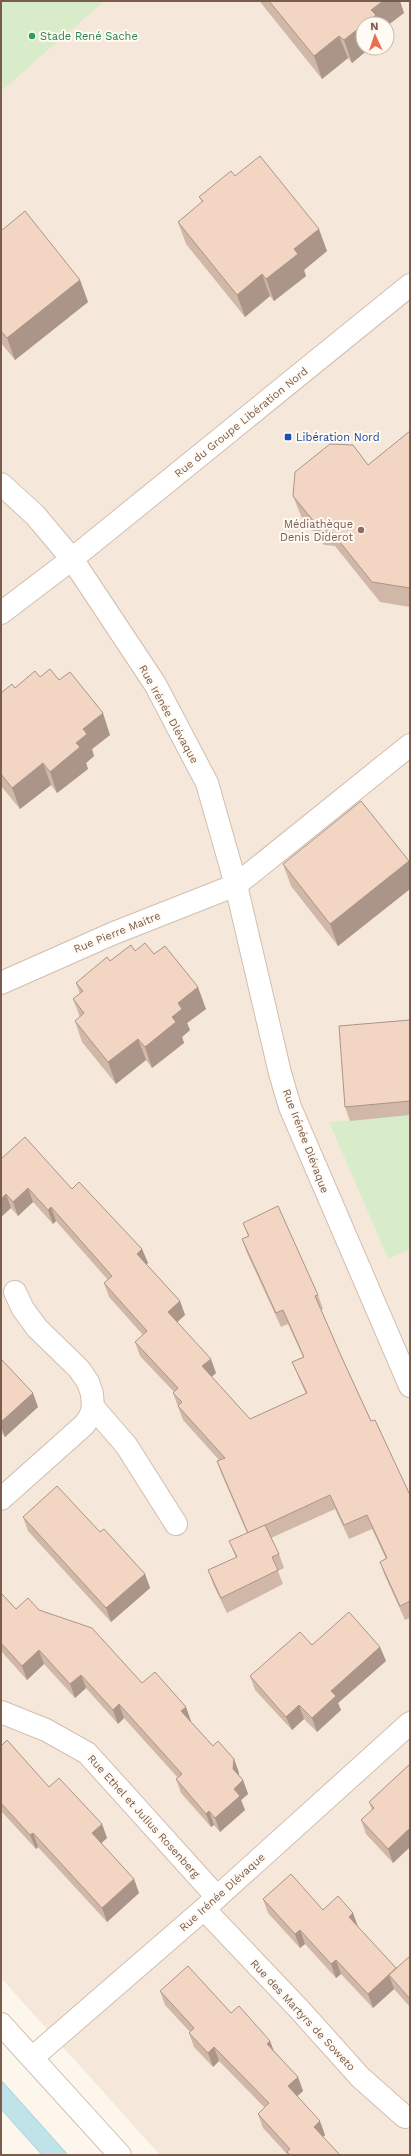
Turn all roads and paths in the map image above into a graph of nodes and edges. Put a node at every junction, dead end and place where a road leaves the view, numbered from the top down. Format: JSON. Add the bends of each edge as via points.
{"nodes":[{"id":1,"x":410,"y":285,"type":"edge"},
{"id":2,"x":1,"y":484,"type":"edge"},
{"id":3,"x":72,"y":558,"type":"junction"},
{"id":4,"x":1,"y":613,"type":"edge"},
{"id":5,"x":410,"y":745,"type":"edge"},
{"id":6,"x":236,"y":885,"type":"junction"},
{"id":7,"x":1,"y":983,"type":"edge"},
{"id":8,"x":15,"y":1292,"type":"dead end"},
{"id":9,"x":410,"y":1386,"type":"edge"},
{"id":10,"x":93,"y":1407,"type":"junction"},
{"id":11,"x":1,"y":1499,"type":"edge"},
{"id":12,"x":176,"y":1524,"type":"dead end"},
{"id":13,"x":1,"y":1712,"type":"edge"},
{"id":14,"x":410,"y":1723,"type":"edge"},
{"id":15,"x":210,"y":1903,"type":"junction"},
{"id":16,"x":1,"y":2024,"type":"edge"},
{"id":17,"x":32,"y":2058,"type":"junction"},
{"id":18,"x":405,"y":2117,"type":"dead end"},
{"id":19,"x":120,"y":2155,"type":"edge"}],
"edges":[{"from":1,"to":3,"type":"street","name":"Rue du Groupe Libération Nord"},
{"from":2,"to":3,"type":"street","name":"Rue Irénée Dlévaque","via":[[35,515]]},
{"from":3,"to":4,"type":"street","name":"Rue du Groupe Libération Nord"},
{"from":3,"to":6,"type":"street","name":"Rue Irénée Dlévaque","via":[[155,684],[207,783]]},
{"from":5,"to":6,"type":"street"},
{"from":6,"to":7,"type":"street","name":"Rue Pierre Maitre","via":[[114,933]]},
{"from":6,"to":9,"type":"street","name":"Rue Irénée Dlévaque","via":[[290,1107]]},
{"from":8,"to":10,"type":"street","via":[[23,1309],[37,1328],[79,1369],[88,1382]]},
{"from":10,"to":11,"type":"street","via":[[84,1425]]},
{"from":10,"to":12,"type":"street","via":[[126,1445]]},
{"from":13,"to":15,"type":"street","name":"Rue Ethel et Julius Rosenberg","via":[[46,1730],[86,1752]]},
{"from":14,"to":15,"type":"street","name":"Rue Irénée Dlévaque"},
{"from":15,"to":17,"type":"street","name":"Rue Irénée Dlévaque"},
{"from":15,"to":18,"type":"street","name":"Rue des Martyrs de Soweto","via":[[360,2077]]},
{"from":16,"to":17,"type":"street"},
{"from":17,"to":19,"type":"street"}]}
